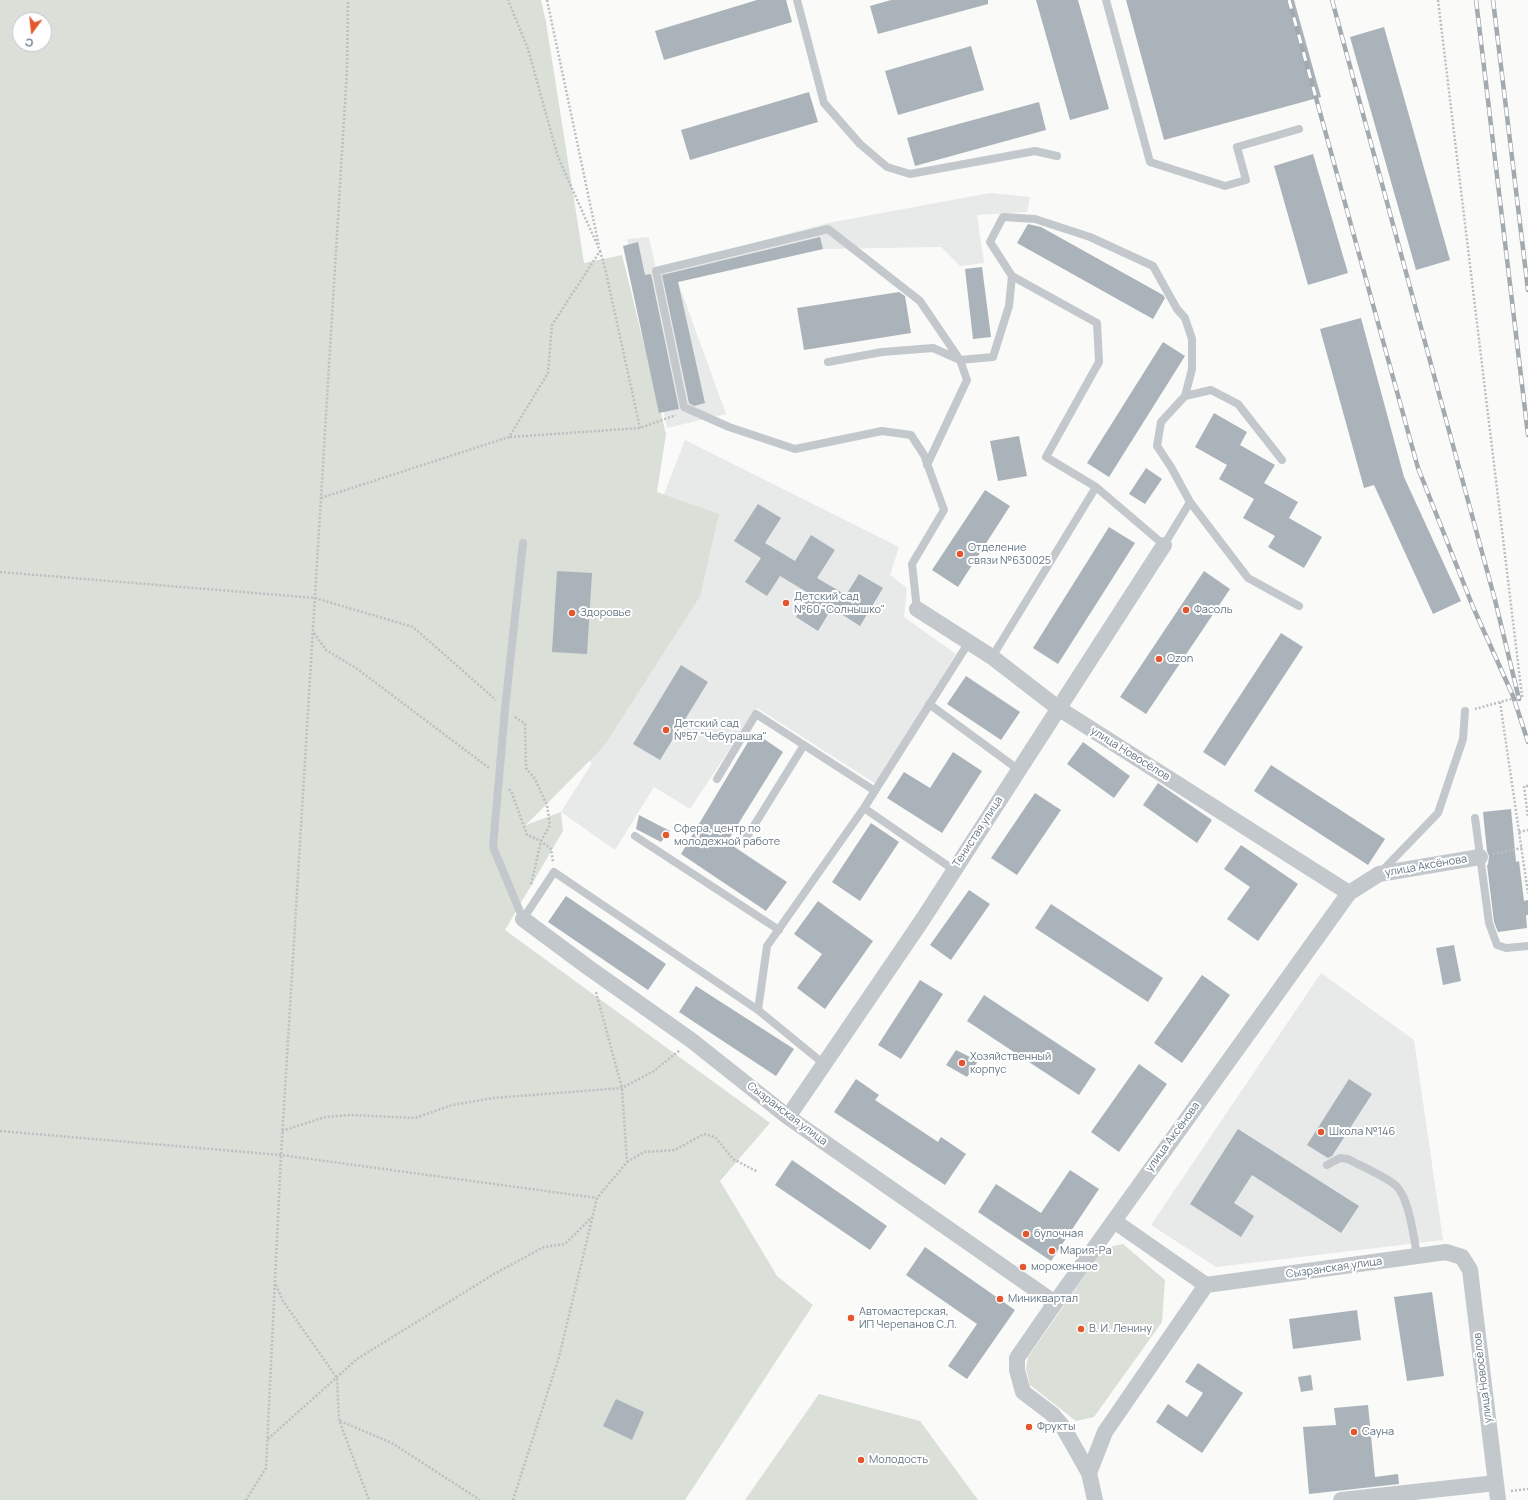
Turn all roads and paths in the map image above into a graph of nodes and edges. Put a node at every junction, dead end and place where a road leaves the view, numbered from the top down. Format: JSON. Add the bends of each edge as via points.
{"nodes":[{"id":1,"x":348,"y":0,"type":"edge"},
{"id":2,"x":508,"y":0,"type":"edge"},
{"id":3,"x":548,"y":0,"type":"edge"},
{"id":4,"x":797,"y":0,"type":"edge"},
{"id":5,"x":1106,"y":0,"type":"edge"},
{"id":6,"x":1438,"y":0,"type":"edge"},
{"id":7,"x":1299,"y":130,"type":"dead end"},
{"id":8,"x":1057,"y":156,"type":"dead end"},
{"id":9,"x":600,"y":251,"type":"junction"},
{"id":10,"x":1012,"y":276,"type":"junction"},
{"id":11,"x":960,"y":360,"type":"junction"},
{"id":12,"x":828,"y":362,"type":"dead end"},
{"id":13,"x":1185,"y":396,"type":"junction"},
{"id":14,"x":684,"y":407,"type":"junction"},
{"id":15,"x":640,"y":428,"type":"junction"},
{"id":16,"x":510,"y":437,"type":"junction"},
{"id":17,"x":1282,"y":460,"type":"dead end"},
{"id":18,"x":927,"y":465,"type":"junction"},
{"id":19,"x":1096,"y":487,"type":"junction"},
{"id":20,"x":321,"y":498,"type":"junction"},
{"id":21,"x":1190,"y":502,"type":"junction"},
{"id":22,"x":523,"y":543,"type":"dead end"},
{"id":23,"x":1164,"y":545,"type":"junction"},
{"id":24,"x":0,"y":572,"type":"edge"},
{"id":25,"x":315,"y":598,"type":"junction"},
{"id":26,"x":1299,"y":606,"type":"dead end"},
{"id":27,"x":917,"y":609,"type":"joint"},
{"id":28,"x":413,"y":627,"type":"dead end"},
{"id":29,"x":313,"y":632,"type":"junction"},
{"id":30,"x":969,"y":642,"type":"junction"},
{"id":31,"x":992,"y":657,"type":"junction"},
{"id":32,"x":1500,"y":702,"type":"junction"},
{"id":33,"x":929,"y":704,"type":"junction"},
{"id":34,"x":1058,"y":708,"type":"junction"},
{"id":35,"x":1465,"y":711,"type":"joint"},
{"id":36,"x":804,"y":745,"type":"junction"},
{"id":37,"x":1019,"y":770,"type":"junction"},
{"id":38,"x":499,"y":776,"type":"junction"},
{"id":39,"x":717,"y":779,"type":"dead end"},
{"id":40,"x":1528,"y":786,"type":"edge"},
{"id":41,"x":874,"y":791,"type":"junction"},
{"id":42,"x":864,"y":808,"type":"junction"},
{"id":43,"x":1528,"y":815,"type":"edge"},
{"id":44,"x":1475,"y":818,"type":"dead end"},
{"id":45,"x":1528,"y":818,"type":"edge"},
{"id":46,"x":1528,"y":830,"type":"edge"},
{"id":47,"x":1520,"y":832,"type":"junction"},
{"id":48,"x":635,"y":836,"type":"dead end"},
{"id":49,"x":745,"y":840,"type":"dead end"},
{"id":50,"x":1522,"y":848,"type":"junction"},
{"id":51,"x":1480,"y":857,"type":"junction"},
{"id":52,"x":954,"y":870,"type":"junction"},
{"id":53,"x":554,"y":872,"type":"junction"},
{"id":54,"x":1380,"y":874,"type":"junction"},
{"id":55,"x":1349,"y":893,"type":"junction"},
{"id":56,"x":1528,"y":893,"type":"edge"},
{"id":57,"x":523,"y":919,"type":"junction"},
{"id":58,"x":779,"y":930,"type":"junction"},
{"id":59,"x":1528,"y":946,"type":"edge"},
{"id":60,"x":589,"y":968,"type":"junction"},
{"id":61,"x":758,"y":1010,"type":"junction"},
{"id":62,"x":691,"y":1040,"type":"junction"},
{"id":63,"x":824,"y":1064,"type":"junction"},
{"id":64,"x":622,"y":1088,"type":"junction"},
{"id":65,"x":788,"y":1117,"type":"junction"},
{"id":66,"x":0,"y":1131,"type":"edge"},
{"id":67,"x":282,"y":1131,"type":"junction"},
{"id":68,"x":281,"y":1155,"type":"junction"},
{"id":69,"x":627,"y":1162,"type":"junction"},
{"id":70,"x":1327,"y":1165,"type":"dead end"},
{"id":71,"x":758,"y":1172,"type":"dead end"},
{"id":72,"x":597,"y":1198,"type":"junction"},
{"id":73,"x":592,"y":1216,"type":"junction"},
{"id":74,"x":1114,"y":1221,"type":"junction"},
{"id":75,"x":1417,"y":1256,"type":"junction"},
{"id":76,"x":1462,"y":1257,"type":"joint"},
{"id":77,"x":275,"y":1283,"type":"junction"},
{"id":78,"x":1206,"y":1285,"type":"junction"},
{"id":79,"x":1054,"y":1303,"type":"junction"},
{"id":80,"x":337,"y":1378,"type":"junction"},
{"id":81,"x":339,"y":1420,"type":"junction"},
{"id":82,"x":268,"y":1440,"type":"junction"},
{"id":83,"x":1089,"y":1473,"type":"junction"},
{"id":84,"x":1496,"y":1483,"type":"junction"},
{"id":85,"x":246,"y":1500,"type":"edge"},
{"id":86,"x":369,"y":1500,"type":"edge"},
{"id":87,"x":480,"y":1500,"type":"edge"},
{"id":88,"x":512,"y":1500,"type":"edge"},
{"id":89,"x":1095,"y":1500,"type":"edge"},
{"id":90,"x":1341,"y":1500,"type":"edge"},
{"id":91,"x":1498,"y":1500,"type":"edge"}],
"edges":[{"from":1,"to":20,"type":"path","via":[[347,70]]},
{"from":2,"to":9,"type":"path","via":[[528,49],[558,157]]},
{"from":3,"to":9,"type":"path"},
{"from":4,"to":8,"type":"lane","via":[[824,103],[860,144],[887,166],[910,174],[1035,151]]},
{"from":5,"to":7,"type":"lane","via":[[1150,162],[1225,186],[1246,180],[1237,146]]},
{"from":6,"to":32,"type":"path","via":[[1522,696]]},
{"from":9,"to":15,"type":"path"},
{"from":9,"to":16,"type":"path","via":[[552,325],[548,373]]},
{"from":10,"to":11,"type":"lane","via":[[1009,306],[993,357]]},
{"from":10,"to":13,"type":"lane","via":[[990,242],[1003,218],[1035,219],[1090,236],[1153,266],[1177,309],[1185,318],[1192,339],[1192,369]]},
{"from":10,"to":19,"type":"lane","via":[[1097,323],[1099,362],[1046,457]]},
{"from":11,"to":12,"type":"lane","via":[[933,348],[882,352]]},
{"from":11,"to":14,"type":"lane","via":[[920,301],[828,229],[656,271]]},
{"from":11,"to":18,"type":"lane","via":[[967,380]]},
{"from":13,"to":17,"type":"lane","via":[[1211,390],[1238,404]]},
{"from":13,"to":21,"type":"lane","via":[[1161,422],[1157,446]]},
{"from":14,"to":15,"type":"path","via":[[675,416]]},
{"from":14,"to":18,"type":"lane","via":[[729,427],[795,449],[882,432],[911,435],[924,455]]},
{"from":15,"to":16,"type":"path"},
{"from":16,"to":20,"type":"path"},
{"from":18,"to":27,"type":"lane","via":[[944,510],[912,564]]},
{"from":19,"to":23,"type":"lane"},
{"from":19,"to":31,"type":"lane"},
{"from":20,"to":25,"type":"path"},
{"from":21,"to":23,"type":"lane"},
{"from":21,"to":26,"type":"lane","via":[[1248,578]]},
{"from":22,"to":38,"type":"lane"},
{"from":23,"to":34,"type":"street","name":"Тенистая улица"},
{"from":24,"to":25,"type":"path"},
{"from":25,"to":28,"type":"path"},
{"from":25,"to":29,"type":"path"},
{"from":27,"to":30,"type":"street","name":"улица Новосёлов"},
{"from":29,"to":38,"type":"path","via":[[326,650],[356,668]]},
{"from":29,"to":67,"type":"path"},
{"from":30,"to":31,"type":"street","name":"улица Новосёлов"},
{"from":30,"to":33,"type":"lane"},
{"from":31,"to":34,"type":"street","name":"улица Новосёлов"},
{"from":32,"to":35,"type":"path"},
{"from":32,"to":47,"type":"path"},
{"from":33,"to":37,"type":"lane"},
{"from":33,"to":41,"type":"lane"},
{"from":34,"to":37,"type":"street","name":"Тенистая улица"},
{"from":34,"to":55,"type":"street","name":"улица Новосёлов"},
{"from":35,"to":54,"type":"lane","via":[[1464,739],[1438,813]]},
{"from":36,"to":39,"type":"lane","via":[[756,714]]},
{"from":36,"to":41,"type":"lane"},
{"from":36,"to":49,"type":"lane"},
{"from":37,"to":52,"type":"street","name":"Тенистая улица"},
{"from":38,"to":53,"type":"path","via":[[512,793],[527,834],[551,849]]},
{"from":38,"to":57,"type":"lane","via":[[493,847]]},
{"from":40,"to":43,"type":"path","via":[[1524,786]]},
{"from":41,"to":42,"type":"lane"},
{"from":42,"to":52,"type":"lane"},
{"from":42,"to":58,"type":"lane"},
{"from":43,"to":45,"type":"path"},
{"from":44,"to":51,"type":"lane"},
{"from":46,"to":47,"type":"path"},
{"from":47,"to":50,"type":"path"},
{"from":48,"to":58,"type":"lane"},
{"from":50,"to":51,"type":"path"},
{"from":50,"to":56,"type":"path"},
{"from":51,"to":54,"type":"street","name":"улица Аксёнова"},
{"from":51,"to":59,"type":"lane","via":[[1489,924],[1497,945],[1506,948]]},
{"from":52,"to":63,"type":"street","name":"Тенистая улица"},
{"from":53,"to":57,"type":"lane"},
{"from":53,"to":61,"type":"lane"},
{"from":54,"to":55,"type":"street","name":"улица Аксёнова"},
{"from":55,"to":74,"type":"street","name":"улица Аксёнова"},
{"from":57,"to":60,"type":"street","name":"Сызранская улица"},
{"from":58,"to":61,"type":"lane","via":[[767,946]]},
{"from":60,"to":62,"type":"street","name":"Сызранская улица"},
{"from":60,"to":64,"type":"path"},
{"from":61,"to":63,"type":"lane"},
{"from":62,"to":64,"type":"path","via":[[654,1071]]},
{"from":62,"to":65,"type":"street","name":"Сызранская улица"},
{"from":63,"to":65,"type":"street","name":"Тенистая улица"},
{"from":64,"to":67,"type":"path","via":[[493,1098],[452,1105],[415,1118],[351,1114],[325,1117]]},
{"from":64,"to":69,"type":"path"},
{"from":65,"to":79,"type":"street","name":"Сызранская улица"},
{"from":66,"to":68,"type":"path"},
{"from":67,"to":68,"type":"path"},
{"from":68,"to":72,"type":"path"},
{"from":68,"to":77,"type":"path"},
{"from":69,"to":71,"type":"path","via":[[644,1152],[675,1150],[704,1134],[715,1137],[733,1159]]},
{"from":69,"to":72,"type":"path"},
{"from":70,"to":75,"type":"lane","via":[[1340,1158],[1348,1159],[1395,1185],[1401,1192],[1407,1209]]},
{"from":72,"to":73,"type":"path"},
{"from":73,"to":80,"type":"path","via":[[565,1244],[544,1247],[494,1274],[357,1359]]},
{"from":73,"to":88,"type":"path","via":[[559,1357]]},
{"from":74,"to":78,"type":"street"},
{"from":74,"to":79,"type":"street","name":"улица Аксёнова"},
{"from":75,"to":76,"type":"street","name":"Сызранская улица","via":[[1446,1252]]},
{"from":75,"to":78,"type":"street","name":"Сызранская улица"},
{"from":76,"to":84,"type":"street","name":"улица Новосёлов","via":[[1470,1270]]},
{"from":77,"to":80,"type":"path","via":[[283,1301]]},
{"from":77,"to":82,"type":"path"},
{"from":78,"to":83,"type":"street","via":[[1105,1432]]},
{"from":79,"to":83,"type":"street","name":"улица Аксёнова","via":[[1017,1358],[1017,1370],[1023,1392],[1052,1414],[1063,1427]]},
{"from":80,"to":81,"type":"path"},
{"from":80,"to":82,"type":"path"},
{"from":81,"to":86,"type":"path"},
{"from":81,"to":87,"type":"path","via":[[392,1443]]},
{"from":82,"to":85,"type":"path","via":[[266,1468]]},
{"from":83,"to":89,"type":"street","name":"улица Аксёнова"},
{"from":84,"to":90,"type":"street"},
{"from":84,"to":91,"type":"street","name":"улица Новосёлов"}]}
